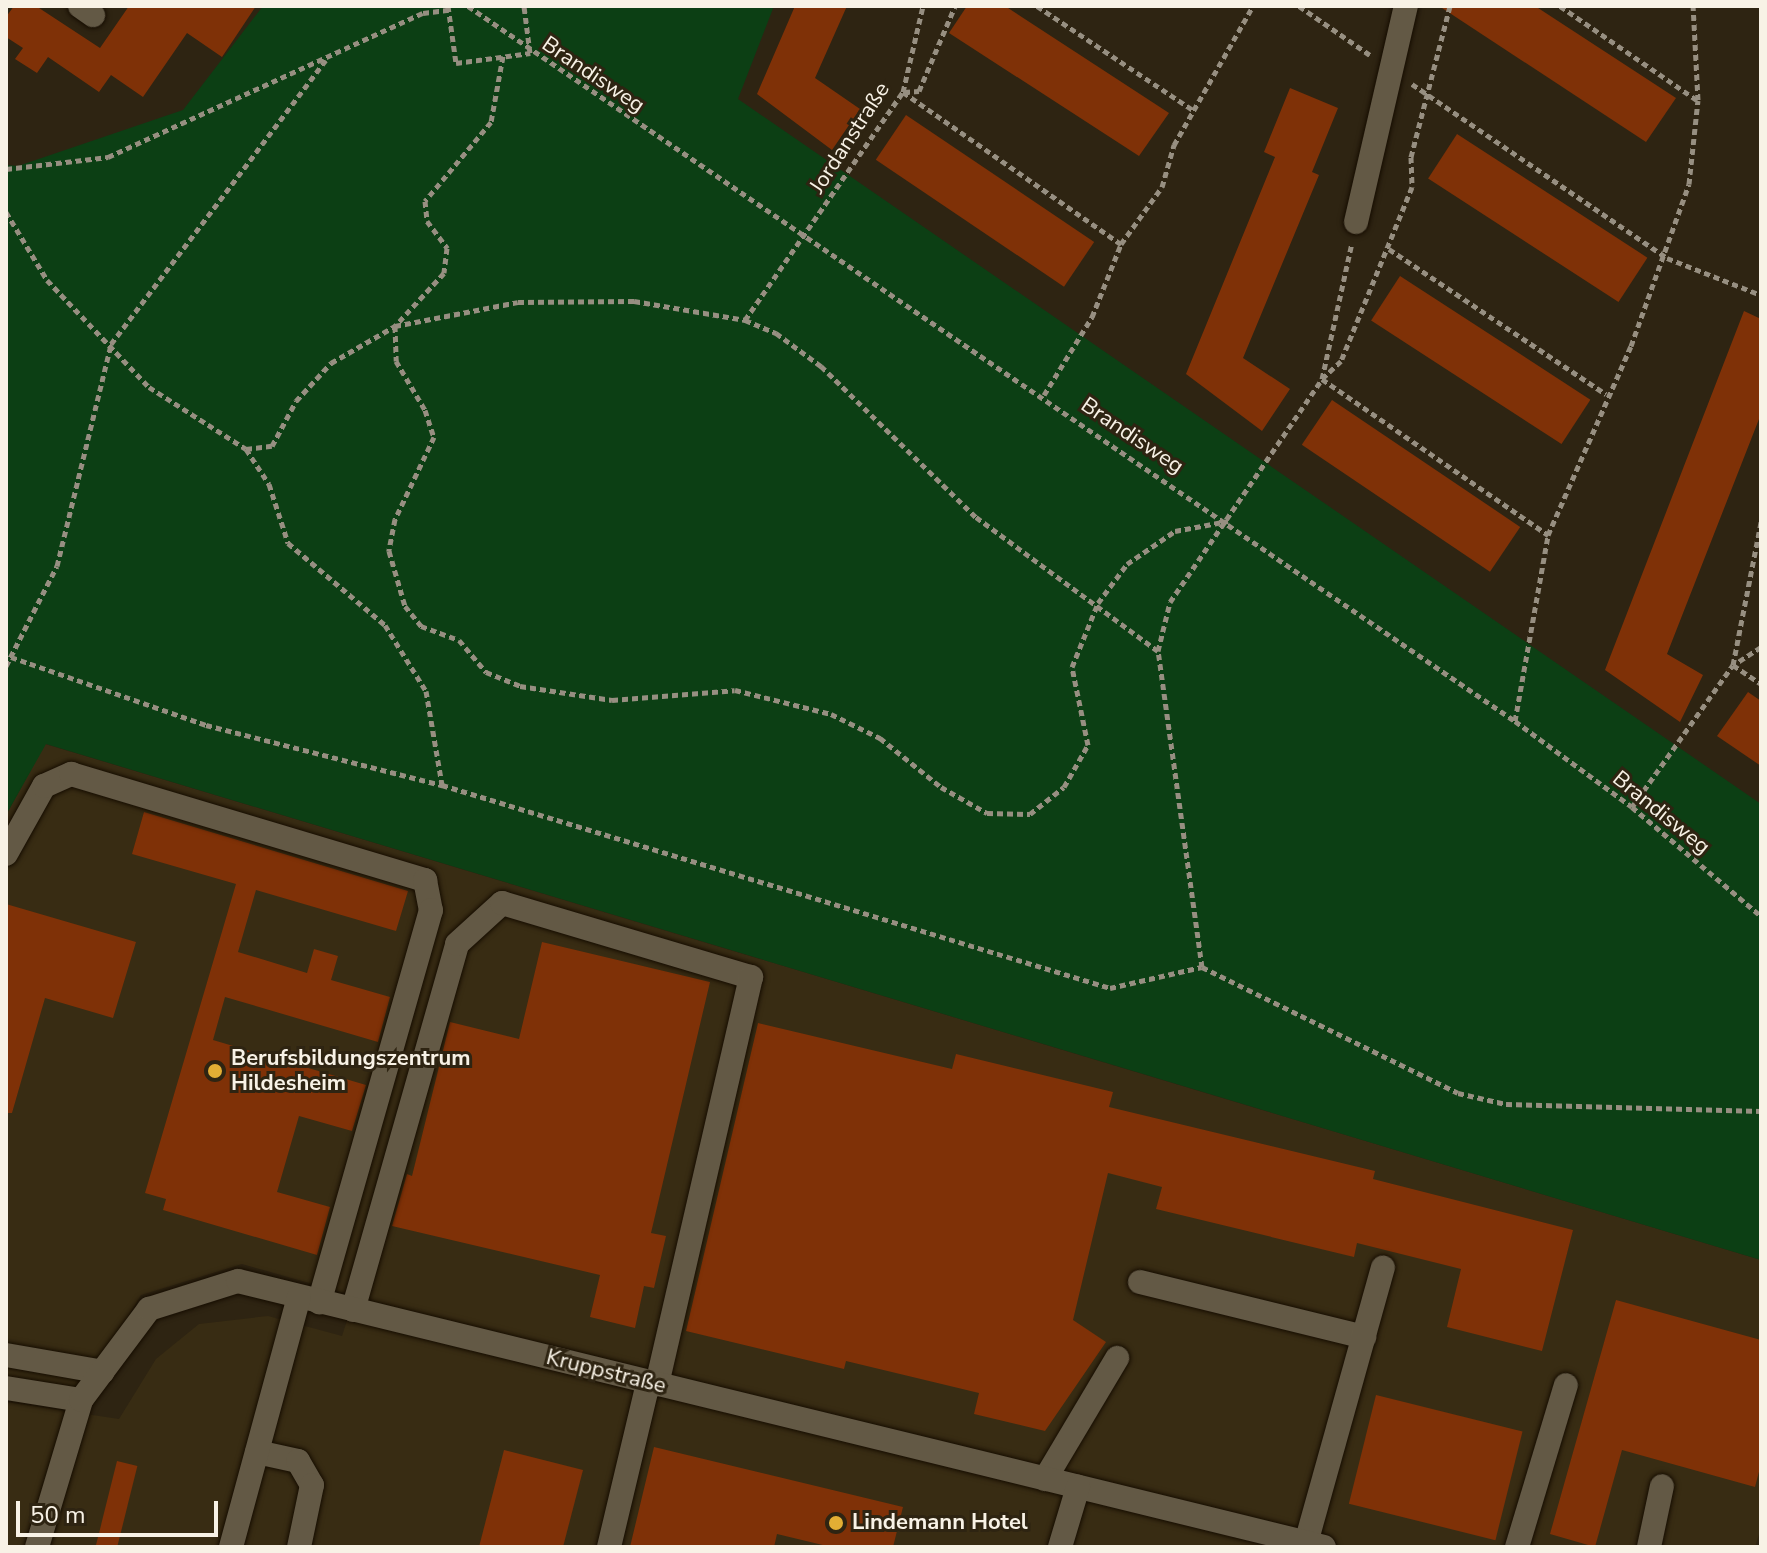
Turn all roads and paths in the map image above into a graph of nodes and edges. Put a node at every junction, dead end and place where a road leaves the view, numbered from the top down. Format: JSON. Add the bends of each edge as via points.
{"nodes":[{"id":1,"x":468,"y":6,"type":"edge"},
{"id":2,"x":524,"y":6,"type":"edge"},
{"id":3,"x":923,"y":6,"type":"edge"},
{"id":4,"x":955,"y":6,"type":"edge"},
{"id":5,"x":1037,"y":6,"type":"edge"},
{"id":6,"x":1253,"y":6,"type":"edge"},
{"id":7,"x":1299,"y":6,"type":"edge"},
{"id":8,"x":1406,"y":6,"type":"edge"},
{"id":9,"x":1450,"y":6,"type":"edge"},
{"id":10,"x":1560,"y":6,"type":"edge"},
{"id":11,"x":1693,"y":6,"type":"edge"},
{"id":12,"x":448,"y":8,"type":"edge"},
{"id":13,"x":530,"y":53,"type":"junction"},
{"id":14,"x":503,"y":56,"type":"junction"},
{"id":15,"x":326,"y":60,"type":"junction"},
{"id":16,"x":1392,"y":70,"type":"junction"},
{"id":17,"x":903,"y":92,"type":"junction"},
{"id":18,"x":1425,"y":93,"type":"junction"},
{"id":19,"x":1698,"y":100,"type":"junction"},
{"id":20,"x":1193,"y":110,"type":"junction"},
{"id":21,"x":6,"y":169,"type":"edge"},
{"id":22,"x":6,"y":212,"type":"edge"},
{"id":23,"x":1356,"y":222,"type":"joint"},
{"id":24,"x":804,"y":236,"type":"junction"},
{"id":25,"x":1121,"y":244,"type":"junction"},
{"id":26,"x":1389,"y":249,"type":"junction"},
{"id":27,"x":1667,"y":258,"type":"junction"},
{"id":28,"x":1761,"y":295,"type":"edge"},
{"id":29,"x":745,"y":320,"type":"junction"},
{"id":30,"x":395,"y":326,"type":"junction"},
{"id":31,"x":111,"y":344,"type":"junction"},
{"id":32,"x":1322,"y":379,"type":"junction"},
{"id":33,"x":1606,"y":394,"type":"junction"},
{"id":34,"x":1044,"y":395,"type":"junction"},
{"id":35,"x":246,"y":449,"type":"junction"},
{"id":36,"x":1228,"y":521,"type":"junction"},
{"id":37,"x":1761,"y":522,"type":"edge"},
{"id":38,"x":1548,"y":535,"type":"junction"},
{"id":39,"x":1098,"y":603,"type":"junction"},
{"id":40,"x":1761,"y":647,"type":"edge"},
{"id":41,"x":1158,"y":651,"type":"junction"},
{"id":42,"x":11,"y":657,"type":"junction"},
{"id":43,"x":1733,"y":665,"type":"junction"},
{"id":44,"x":6,"y":666,"type":"edge"},
{"id":45,"x":1761,"y":684,"type":"edge"},
{"id":46,"x":1515,"y":721,"type":"junction"},
{"id":47,"x":442,"y":785,"type":"junction"},
{"id":48,"x":1632,"y":807,"type":"junction"},
{"id":49,"x":6,"y":854,"type":"edge"},
{"id":50,"x":1761,"y":916,"type":"edge"},
{"id":51,"x":1202,"y":967,"type":"junction"},
{"id":52,"x":1761,"y":1111,"type":"edge"},
{"id":53,"x":1383,"y":1268,"type":"dead end"},
{"id":54,"x":1140,"y":1282,"type":"dead end"},
{"id":55,"x":309,"y":1300,"type":"junction"},
{"id":56,"x":353,"y":1310,"type":"junction"},
{"id":57,"x":1364,"y":1337,"type":"junction"},
{"id":58,"x":6,"y":1355,"type":"edge"},
{"id":59,"x":1117,"y":1358,"type":"dead end"},
{"id":60,"x":103,"y":1372,"type":"junction"},
{"id":61,"x":652,"y":1384,"type":"junction"},
{"id":62,"x":1566,"y":1385,"type":"dead end"},
{"id":63,"x":6,"y":1388,"type":"edge"},
{"id":64,"x":81,"y":1400,"type":"junction"},
{"id":65,"x":257,"y":1452,"type":"junction"},
{"id":66,"x":1045,"y":1479,"type":"junction"},
{"id":67,"x":1662,"y":1486,"type":"dead end"},
{"id":68,"x":1078,"y":1487,"type":"junction"},
{"id":69,"x":1315,"y":1545,"type":"edge"},
{"id":70,"x":37,"y":1547,"type":"edge"},
{"id":71,"x":231,"y":1547,"type":"edge"},
{"id":72,"x":299,"y":1547,"type":"edge"},
{"id":73,"x":609,"y":1547,"type":"edge"},
{"id":74,"x":1060,"y":1547,"type":"edge"},
{"id":75,"x":1517,"y":1547,"type":"edge"},
{"id":76,"x":1649,"y":1547,"type":"edge"}],
"edges":[{"from":1,"to":13,"type":"path","name":"Brandisweg"},
{"from":2,"to":13,"type":"path"},
{"from":3,"to":17,"type":"path","name":"Jordanstraße"},
{"from":4,"to":17,"type":"path","via":[[919,91]]},
{"from":5,"to":20,"type":"path"},
{"from":6,"to":20,"type":"path"},
{"from":7,"to":16,"type":"path"},
{"from":8,"to":16,"type":"street"},
{"from":9,"to":18,"type":"path"},
{"from":10,"to":19,"type":"path"},
{"from":11,"to":19,"type":"path"},
{"from":12,"to":14,"type":"path","via":[[456,63]]},
{"from":12,"to":15,"type":"path","via":[[423,13]]},
{"from":13,"to":14,"type":"path"},
{"from":13,"to":24,"type":"path","name":"Brandisweg"},
{"from":14,"to":30,"type":"path","via":[[491,122],[425,201],[427,221],[447,248],[444,273]]},
{"from":15,"to":21,"type":"path","via":[[108,157]]},
{"from":15,"to":31,"type":"path"},
{"from":16,"to":18,"type":"path"},
{"from":16,"to":23,"type":"street"},
{"from":17,"to":24,"type":"path","name":"Jordanstraße"},
{"from":17,"to":25,"type":"path"},
{"from":18,"to":26,"type":"path","via":[[1411,157],[1412,187]]},
{"from":18,"to":27,"type":"path"},
{"from":19,"to":27,"type":"path","via":[[1689,184]]},
{"from":20,"to":25,"type":"path","via":[[1174,145],[1162,187]]},
{"from":22,"to":31,"type":"path","via":[[47,280]]},
{"from":23,"to":32,"type":"path"},
{"from":24,"to":29,"type":"path","name":"Jordanstraße"},
{"from":24,"to":34,"type":"path","name":"Brandisweg"},
{"from":25,"to":34,"type":"path","via":[[1092,317]]},
{"from":26,"to":32,"type":"path","via":[[1341,361]]},
{"from":26,"to":33,"type":"path"},
{"from":27,"to":28,"type":"path"},
{"from":27,"to":33,"type":"path"},
{"from":29,"to":30,"type":"path","via":[[634,301],[518,302]]},
{"from":29,"to":39,"type":"path","via":[[776,333],[821,366],[976,517]]},
{"from":30,"to":35,"type":"path","via":[[331,363],[296,401],[272,446]]},
{"from":30,"to":39,"type":"path","via":[[396,361],[425,410],[434,437],[395,519],[389,551],[405,606],[421,626],[459,640],[486,672],[520,686],[612,700],[749,693],[831,714],[880,738],[941,787],[987,813],[1030,814],[1064,787],[1088,745],[1072,667]]},
{"from":31,"to":35,"type":"path","via":[[149,387]]},
{"from":31,"to":42,"type":"path","via":[[57,566]]},
{"from":32,"to":36,"type":"path"},
{"from":32,"to":38,"type":"path"},
{"from":33,"to":38,"type":"path"},
{"from":34,"to":36,"type":"path","name":"Brandisweg"},
{"from":35,"to":47,"type":"path","via":[[269,484],[288,543],[385,625],[426,691]]},
{"from":36,"to":39,"type":"path","via":[[1175,531],[1127,564]]},
{"from":36,"to":41,"type":"path","via":[[1170,602]]},
{"from":36,"to":46,"type":"path","name":"Brandisweg"},
{"from":37,"to":43,"type":"path"},
{"from":38,"to":46,"type":"path"},
{"from":39,"to":41,"type":"path"},
{"from":40,"to":43,"type":"path"},
{"from":41,"to":51,"type":"path"},
{"from":42,"to":44,"type":"path"},
{"from":42,"to":47,"type":"path","via":[[206,725]]},
{"from":43,"to":45,"type":"path"},
{"from":43,"to":48,"type":"path"},
{"from":46,"to":48,"type":"path","name":"Brandisweg"},
{"from":47,"to":51,"type":"path","via":[[1110,988]]},
{"from":48,"to":50,"type":"path","name":"Brandisweg"},
{"from":49,"to":55,"type":"street","via":[[44,786],[71,774],[425,880],[431,910]]},
{"from":51,"to":52,"type":"path","via":[[1458,1093],[1506,1104]]},
{"from":53,"to":57,"type":"street"},
{"from":54,"to":57,"type":"street"},
{"from":55,"to":56,"type":"street","name":"Kruppstraße"},
{"from":55,"to":60,"type":"street","name":"Kruppstraße","via":[[238,1281],[149,1309]]},
{"from":55,"to":65,"type":"street"},
{"from":56,"to":61,"type":"street","name":"Kruppstraße"},
{"from":56,"to":61,"type":"street","via":[[457,944],[502,903],[751,977]]},
{"from":57,"to":69,"type":"street"},
{"from":58,"to":60,"type":"street"},
{"from":59,"to":66,"type":"street"},
{"from":60,"to":64,"type":"street","name":"Kruppstraße"},
{"from":61,"to":66,"type":"street","name":"Kruppstraße"},
{"from":61,"to":73,"type":"street"},
{"from":62,"to":75,"type":"street"},
{"from":63,"to":64,"type":"street"},
{"from":64,"to":70,"type":"street","name":"Kruppstraße"},
{"from":65,"to":71,"type":"street"},
{"from":65,"to":72,"type":"street","via":[[298,1461],[312,1485]]},
{"from":66,"to":68,"type":"street","name":"Kruppstraße"},
{"from":67,"to":76,"type":"street"},
{"from":68,"to":69,"type":"street","name":"Kruppstraße"},
{"from":68,"to":74,"type":"street"}]}
